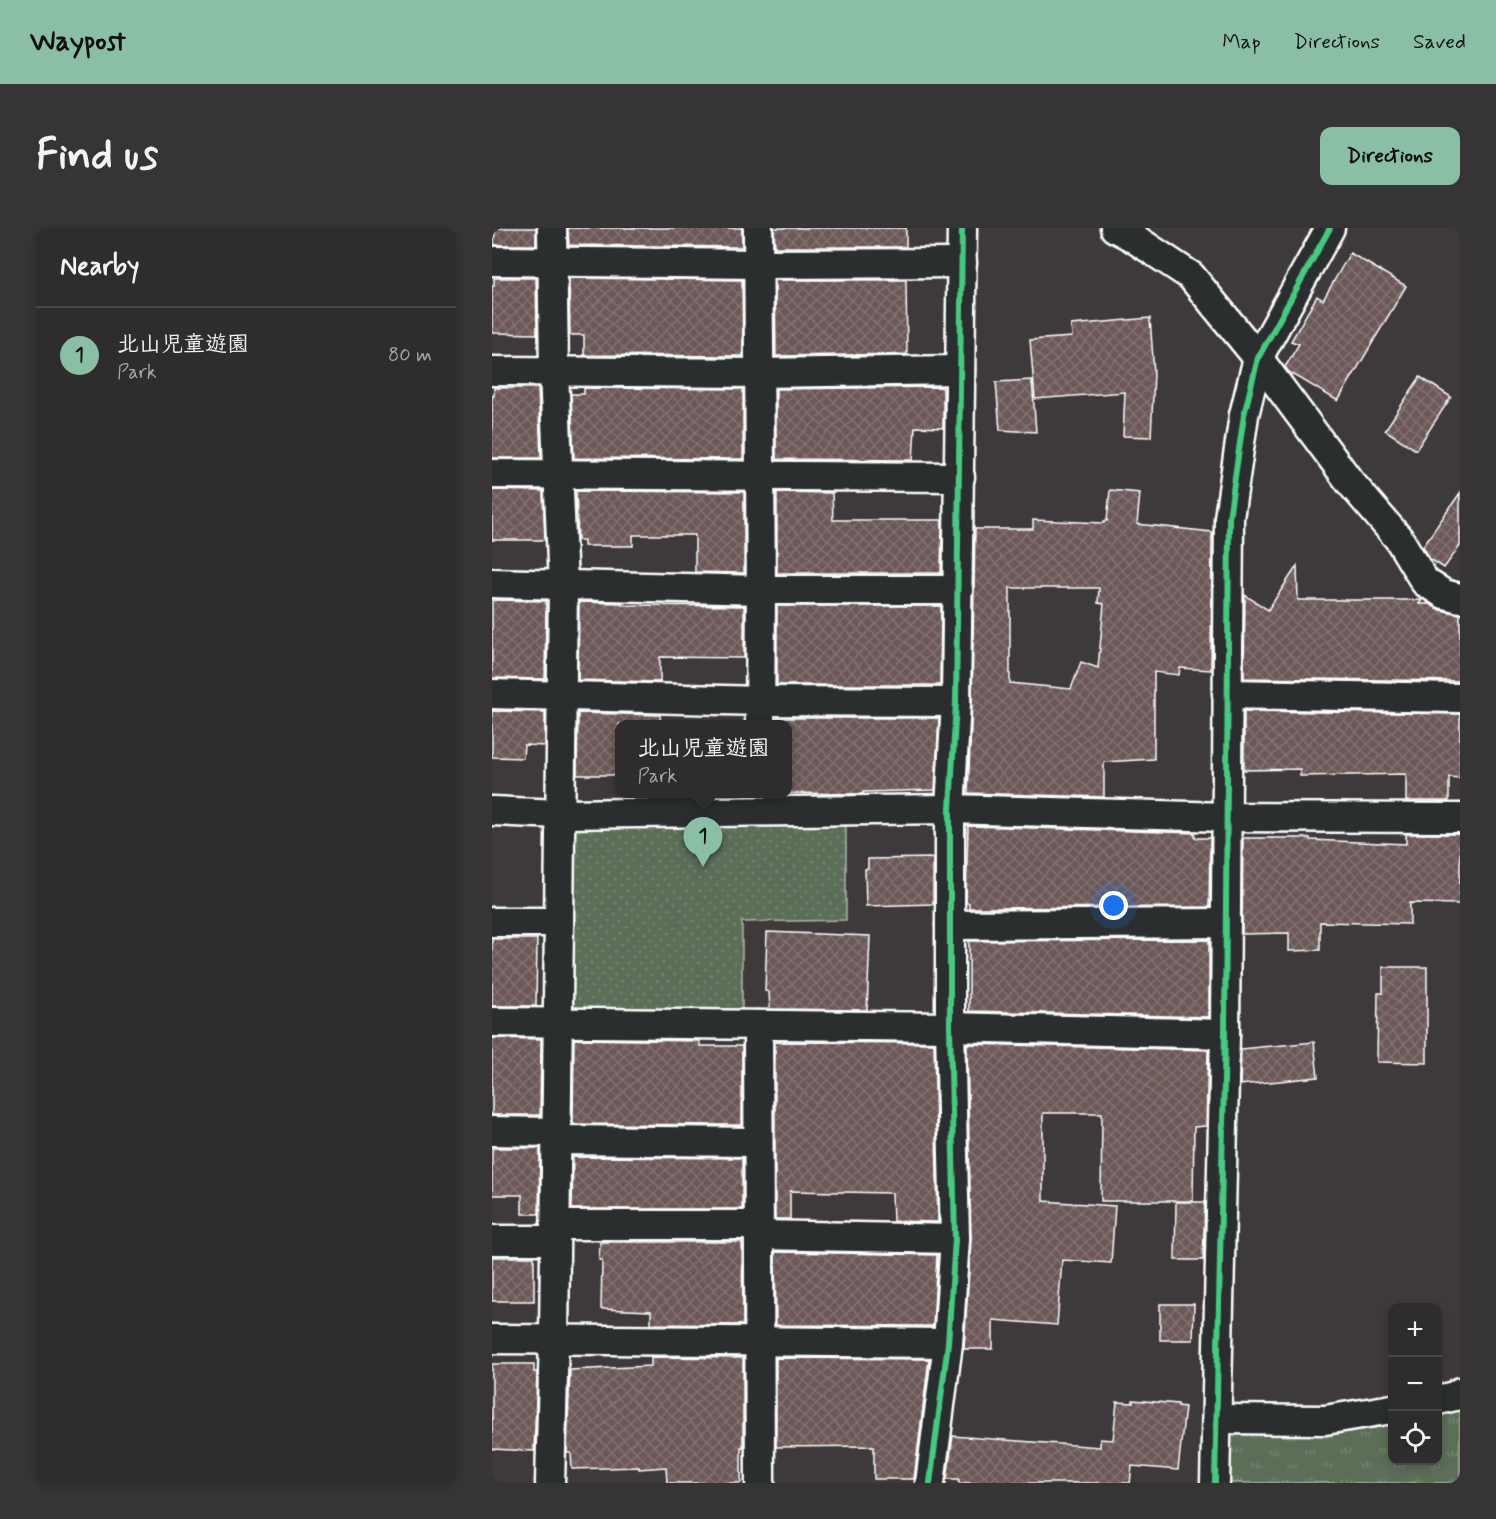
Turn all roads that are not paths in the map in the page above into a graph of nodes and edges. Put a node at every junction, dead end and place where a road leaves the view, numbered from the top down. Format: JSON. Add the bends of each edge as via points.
{"nodes":[{"id":1,"x":552,"y":228,"type":"edge"},
{"id":2,"x":758,"y":228,"type":"edge"},
{"id":3,"x":962,"y":228,"type":"edge"},
{"id":4,"x":1115,"y":228,"type":"edge"},
{"id":5,"x":1330,"y":228,"type":"edge"},
{"id":6,"x":492,"y":261,"type":"edge"},
{"id":7,"x":551,"y":261,"type":"junction"},
{"id":8,"x":962,"y":263,"type":"junction"},
{"id":9,"x":759,"y":264,"type":"junction"},
{"id":10,"x":1258,"y":358,"type":"junction"},
{"id":11,"x":960,"y":370,"type":"junction"},
{"id":12,"x":492,"y":371,"type":"edge"},
{"id":13,"x":554,"y":371,"type":"junction"},
{"id":14,"x":758,"y":373,"type":"junction"},
{"id":15,"x":492,"y":474,"type":"edge"},
{"id":16,"x":559,"y":474,"type":"junction"},
{"id":17,"x":760,"y":477,"type":"junction"},
{"id":18,"x":960,"y":477,"type":"junction"},
{"id":19,"x":492,"y":583,"type":"edge"},
{"id":20,"x":563,"y":586,"type":"junction"},
{"id":21,"x":761,"y":590,"type":"junction"},
{"id":22,"x":958,"y":590,"type":"junction"},
{"id":23,"x":1460,"y":598,"type":"edge"},
{"id":24,"x":492,"y":694,"type":"edge"},
{"id":25,"x":1227,"y":694,"type":"junction"},
{"id":26,"x":562,"y":696,"type":"junction"},
{"id":27,"x":1460,"y":698,"type":"edge"},
{"id":28,"x":956,"y":702,"type":"junction"},
{"id":29,"x":760,"y":713,"type":"edge"},
{"id":30,"x":758,"y":803,"type":"edge"},
{"id":31,"x":950,"y":810,"type":"junction"},
{"id":32,"x":492,"y":811,"type":"edge"},
{"id":33,"x":561,"y":814,"type":"junction"},
{"id":34,"x":1226,"y":817,"type":"junction"},
{"id":35,"x":1460,"y":818,"type":"edge"},
{"id":36,"x":492,"y":922,"type":"edge"},
{"id":37,"x":559,"y":922,"type":"junction"},
{"id":38,"x":1226,"y":923,"type":"junction"},
{"id":39,"x":950,"y":925,"type":"junction"},
{"id":40,"x":492,"y":1022,"type":"edge"},
{"id":41,"x":558,"y":1022,"type":"junction"},
{"id":42,"x":758,"y":1025,"type":"junction"},
{"id":43,"x":950,"y":1027,"type":"junction"},
{"id":44,"x":1225,"y":1034,"type":"junction"},
{"id":45,"x":492,"y":1131,"type":"edge"},
{"id":46,"x":557,"y":1136,"type":"junction"},
{"id":47,"x":758,"y":1142,"type":"junction"},
{"id":48,"x":758,"y":1230,"type":"junction"},
{"id":49,"x":555,"y":1232,"type":"junction"},
{"id":50,"x":954,"y":1239,"type":"junction"},
{"id":51,"x":492,"y":1240,"type":"edge"},
{"id":52,"x":554,"y":1338,"type":"junction"},
{"id":53,"x":492,"y":1339,"type":"edge"},
{"id":54,"x":758,"y":1340,"type":"junction"},
{"id":55,"x":948,"y":1343,"type":"junction"},
{"id":56,"x":1460,"y":1392,"type":"edge"},
{"id":57,"x":1442,"y":1399,"type":"edge"},
{"id":58,"x":1388,"y":1410,"type":"edge"},
{"id":59,"x":1217,"y":1419,"type":"junction"},
{"id":60,"x":550,"y":1483,"type":"edge"},
{"id":61,"x":760,"y":1483,"type":"edge"},
{"id":62,"x":930,"y":1483,"type":"edge"},
{"id":63,"x":1215,"y":1483,"type":"edge"}],
"edges":[{"from":1,"to":7,"type":"street"},
{"from":2,"to":9,"type":"street"},
{"from":3,"to":8,"type":"street"},
{"from":4,"to":10,"type":"street","via":[[1191,276]]},
{"from":5,"to":10,"type":"street"},
{"from":6,"to":7,"type":"street"},
{"from":7,"to":9,"type":"street"},
{"from":7,"to":13,"type":"street"},
{"from":8,"to":9,"type":"street"},
{"from":8,"to":11,"type":"street"},
{"from":9,"to":14,"type":"street"},
{"from":10,"to":23,"type":"street","via":[[1350,482],[1399,539],[1425,582],[1444,594]]},
{"from":10,"to":25,"type":"street","via":[[1244,415],[1229,518]]},
{"from":11,"to":14,"type":"street"},
{"from":11,"to":18,"type":"street"},
{"from":12,"to":13,"type":"street"},
{"from":13,"to":14,"type":"street"},
{"from":13,"to":16,"type":"street"},
{"from":14,"to":17,"type":"street"},
{"from":15,"to":16,"type":"street"},
{"from":16,"to":17,"type":"street"},
{"from":16,"to":20,"type":"street"},
{"from":17,"to":18,"type":"street"},
{"from":17,"to":21,"type":"street"},
{"from":18,"to":22,"type":"street"},
{"from":19,"to":20,"type":"street"},
{"from":20,"to":21,"type":"street"},
{"from":20,"to":26,"type":"street"},
{"from":21,"to":22,"type":"street"},
{"from":21,"to":29,"type":"street"},
{"from":22,"to":28,"type":"street"},
{"from":24,"to":26,"type":"street"},
{"from":25,"to":27,"type":"street"},
{"from":25,"to":34,"type":"street"},
{"from":26,"to":29,"type":"street"},
{"from":26,"to":33,"type":"street"},
{"from":28,"to":29,"type":"street"},
{"from":28,"to":31,"type":"street"},
{"from":30,"to":31,"type":"street"},
{"from":30,"to":33,"type":"street"},
{"from":31,"to":34,"type":"street"},
{"from":31,"to":39,"type":"street"},
{"from":32,"to":33,"type":"street"},
{"from":33,"to":37,"type":"street"},
{"from":34,"to":35,"type":"street"},
{"from":34,"to":38,"type":"street"},
{"from":36,"to":37,"type":"street"},
{"from":37,"to":41,"type":"street"},
{"from":38,"to":39,"type":"street"},
{"from":38,"to":44,"type":"street"},
{"from":39,"to":43,"type":"street"},
{"from":40,"to":41,"type":"street"},
{"from":41,"to":42,"type":"street"},
{"from":41,"to":46,"type":"street"},
{"from":42,"to":43,"type":"street"},
{"from":42,"to":47,"type":"street"},
{"from":43,"to":44,"type":"street"},
{"from":43,"to":50,"type":"street"},
{"from":44,"to":59,"type":"street"},
{"from":45,"to":46,"type":"street"},
{"from":46,"to":47,"type":"street"},
{"from":46,"to":49,"type":"street"},
{"from":47,"to":48,"type":"street"},
{"from":48,"to":49,"type":"street"},
{"from":48,"to":50,"type":"street"},
{"from":48,"to":54,"type":"street"},
{"from":49,"to":51,"type":"street"},
{"from":49,"to":52,"type":"street"},
{"from":50,"to":55,"type":"street"},
{"from":52,"to":53,"type":"street"},
{"from":52,"to":54,"type":"street"},
{"from":52,"to":60,"type":"street"},
{"from":54,"to":55,"type":"street"},
{"from":54,"to":61,"type":"street"},
{"from":55,"to":62,"type":"street"},
{"from":56,"to":57,"type":"street"},
{"from":58,"to":59,"type":"street","via":[[1324,1420]]},
{"from":59,"to":63,"type":"street"}]}
